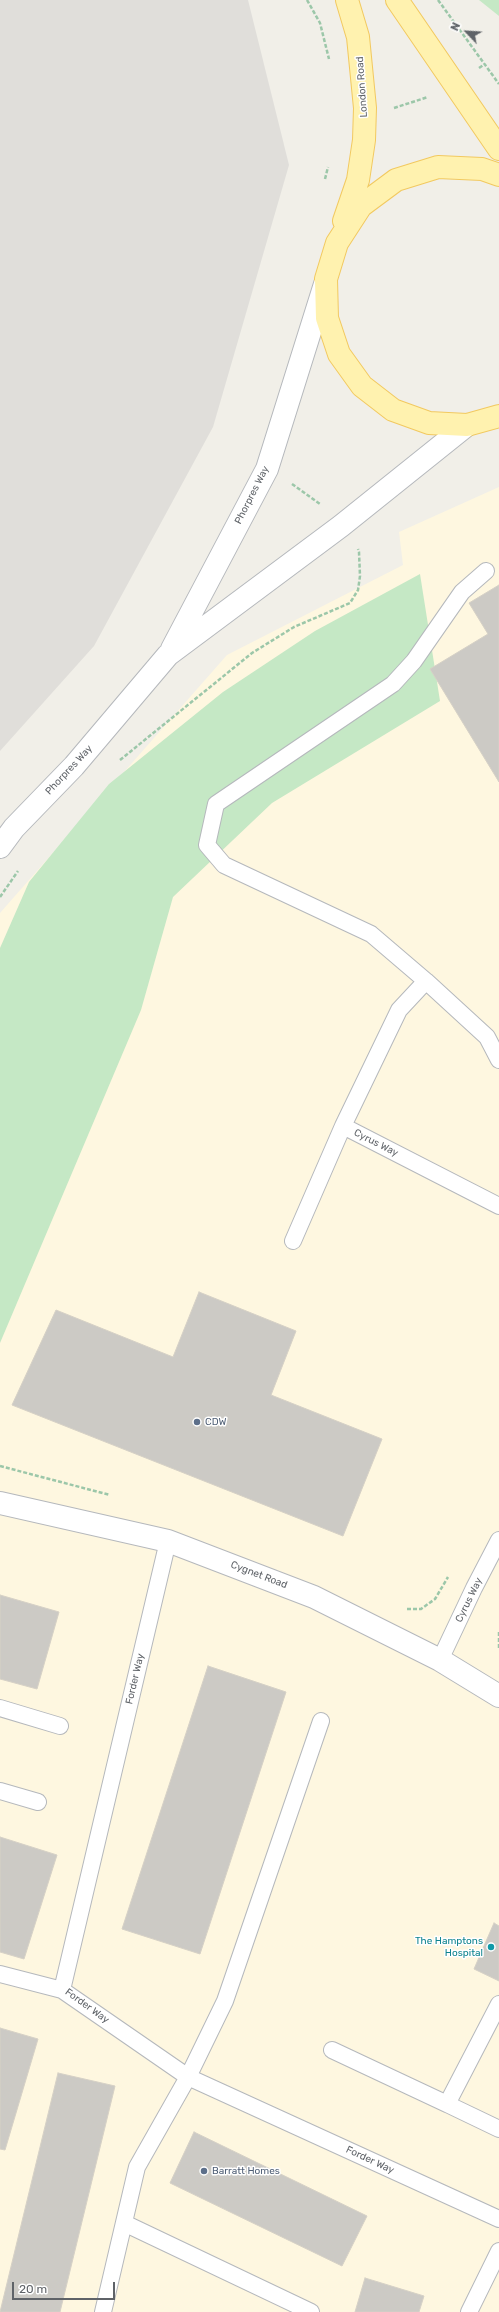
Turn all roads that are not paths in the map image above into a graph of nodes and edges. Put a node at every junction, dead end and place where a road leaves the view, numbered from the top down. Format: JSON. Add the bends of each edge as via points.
{"nodes":[{"id":1,"x":347,"y":0,"type":"edge"},
{"id":2,"x":397,"y":0,"type":"edge"},
{"id":3,"x":499,"y":149,"type":"edge"},
{"id":4,"x":499,"y":175,"type":"edge"},
{"id":5,"x":337,"y":243,"type":"junction"},
{"id":6,"x":326,"y":279,"type":"junction"},
{"id":7,"x":499,"y":416,"type":"edge"},
{"id":8,"x":468,"y":425,"type":"junction"},
{"id":9,"x":486,"y":571,"type":"dead end"},
{"id":10,"x":168,"y":655,"type":"junction"},
{"id":11,"x":0,"y":847,"type":"edge"},
{"id":12,"x":426,"y":980,"type":"junction"},
{"id":13,"x":493,"y":1033,"type":"edge"},
{"id":14,"x":499,"y":1060,"type":"edge"},
{"id":15,"x":343,"y":1126,"type":"junction"},
{"id":16,"x":499,"y":1206,"type":"edge"},
{"id":17,"x":293,"y":1241,"type":"dead end"},
{"id":18,"x":0,"y":1503,"type":"edge"},
{"id":19,"x":499,"y":1540,"type":"edge"},
{"id":20,"x":168,"y":1541,"type":"junction"},
{"id":21,"x":440,"y":1660,"type":"junction"},
{"id":22,"x":499,"y":1696,"type":"edge"},
{"id":23,"x":0,"y":1708,"type":"edge"},
{"id":24,"x":322,"y":1720,"type":"dead end"},
{"id":25,"x":60,"y":1726,"type":"dead end"},
{"id":26,"x":0,"y":1791,"type":"edge"},
{"id":27,"x":38,"y":1802,"type":"dead end"},
{"id":28,"x":0,"y":1974,"type":"edge"},
{"id":29,"x":62,"y":1990,"type":"junction"},
{"id":30,"x":499,"y":2004,"type":"edge"},
{"id":31,"x":332,"y":2050,"type":"dead end"},
{"id":32,"x":188,"y":2077,"type":"junction"},
{"id":33,"x":447,"y":2104,"type":"junction"},
{"id":34,"x":499,"y":2129,"type":"edge"},
{"id":35,"x":499,"y":2219,"type":"edge"},
{"id":36,"x":124,"y":2223,"type":"junction"},
{"id":37,"x":499,"y":2250,"type":"edge"},
{"id":38,"x":103,"y":2312,"type":"edge"},
{"id":39,"x":311,"y":2312,"type":"edge"},
{"id":40,"x":469,"y":2312,"type":"edge"}],
"edges":[{"from":1,"to":5,"type":"main road","name":"London Road","via":[[358,37],[365,108],[364,140],[358,180]]},
{"from":2,"to":3,"type":"main road"},
{"from":4,"to":5,"type":"main road","via":[[482,168],[438,167],[396,180],[361,206]]},
{"from":5,"to":6,"type":"main road"},
{"from":6,"to":8,"type":"main road","via":[[327,318],[339,354],[362,386],[393,410],[429,423]]},
{"from":6,"to":10,"type":"street","name":"Phorpres Way","via":[[267,469]]},
{"from":7,"to":8,"type":"main road"},
{"from":8,"to":10,"type":"street","name":"Phorpres Way","via":[[341,526]]},
{"from":9,"to":12,"type":"lane","via":[[462,592],[414,661],[392,684],[216,804],[207,845],[224,866],[371,934]]},
{"from":10,"to":11,"type":"street","name":"Phorpres Way","via":[[74,766],[14,828]]},
{"from":12,"to":13,"type":"lane"},
{"from":12,"to":15,"type":"lane","via":[[399,1010]]},
{"from":13,"to":14,"type":"lane"},
{"from":15,"to":16,"type":"lane","name":"Cyrus Way"},
{"from":15,"to":17,"type":"lane","name":"Cyrus Way"},
{"from":18,"to":20,"type":"street","name":"Cygnet Road"},
{"from":19,"to":21,"type":"lane","name":"Cyrus Way"},
{"from":20,"to":21,"type":"street","name":"Cygnet Road","via":[[314,1597]]},
{"from":20,"to":29,"type":"lane","name":"Forder Way"},
{"from":21,"to":22,"type":"street","name":"Cygnet Road"},
{"from":23,"to":25,"type":"lane"},
{"from":24,"to":32,"type":"lane","via":[[225,2001]]},
{"from":26,"to":27,"type":"lane"},
{"from":28,"to":29,"type":"lane"},
{"from":29,"to":32,"type":"lane","name":"Forder Way"},
{"from":30,"to":33,"type":"lane"},
{"from":31,"to":33,"type":"lane"},
{"from":32,"to":35,"type":"lane","name":"Forder Way"},
{"from":32,"to":36,"type":"lane","via":[[137,2167]]},
{"from":33,"to":34,"type":"lane"},
{"from":36,"to":38,"type":"lane"},
{"from":36,"to":39,"type":"lane"},
{"from":37,"to":40,"type":"lane"}]}
